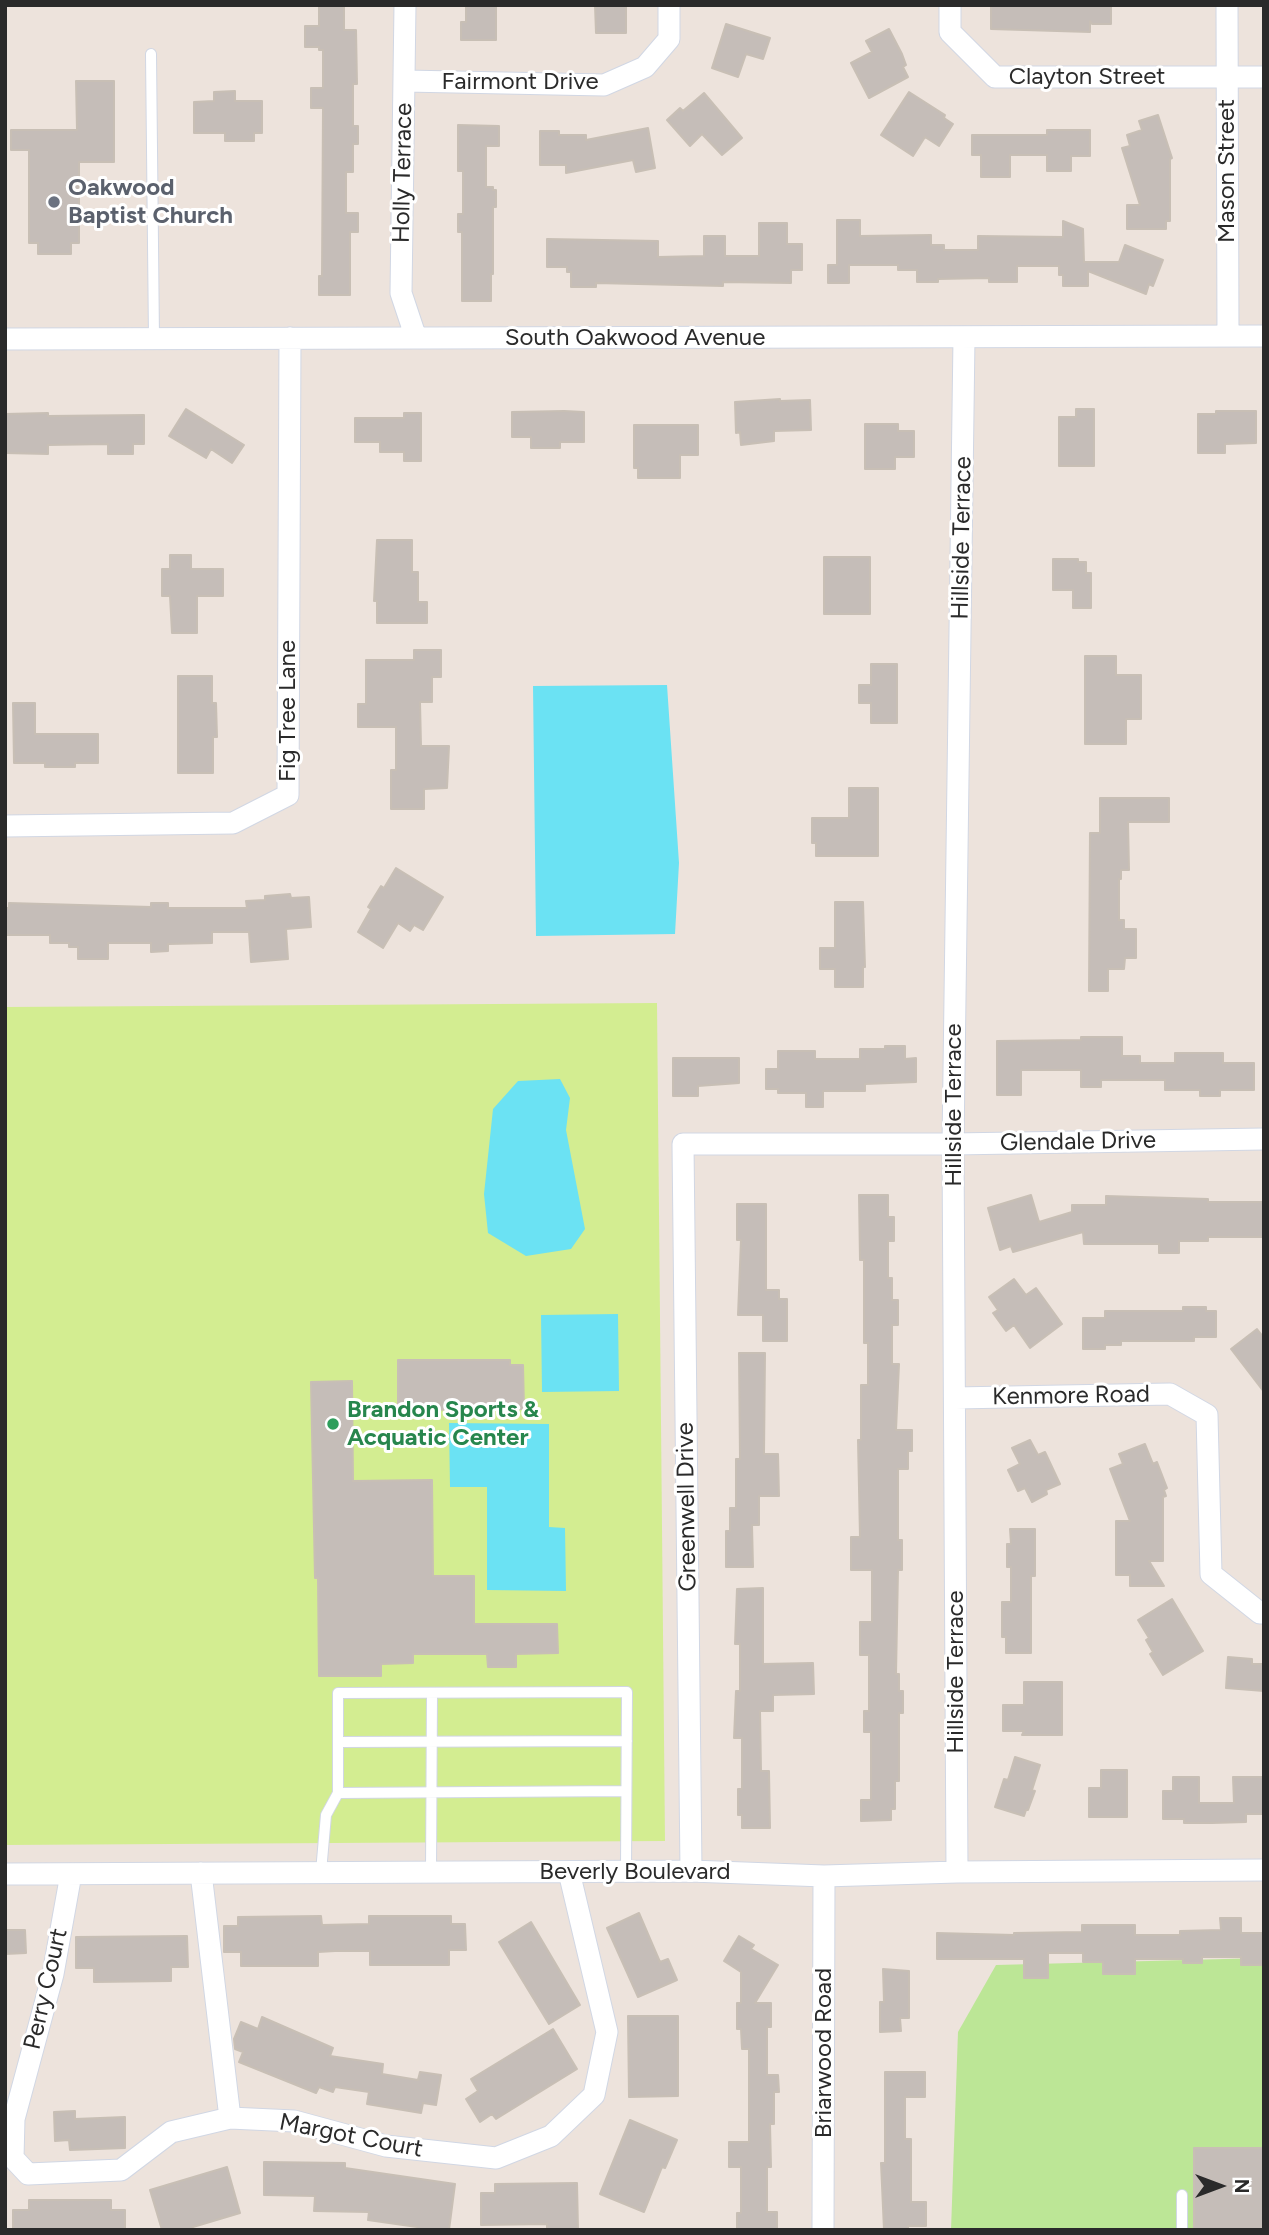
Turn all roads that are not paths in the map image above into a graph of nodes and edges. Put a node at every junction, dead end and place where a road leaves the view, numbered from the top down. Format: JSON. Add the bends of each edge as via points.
{"nodes":[{"id":1,"x":405,"y":5,"type":"edge"},
{"id":2,"x":669,"y":5,"type":"edge"},
{"id":3,"x":950,"y":5,"type":"edge"},
{"id":4,"x":1227,"y":5,"type":"edge"},
{"id":5,"x":151,"y":54,"type":"dead end"},
{"id":6,"x":1227,"y":77,"type":"junction"},
{"id":7,"x":1264,"y":77,"type":"edge"},
{"id":8,"x":405,"y":81,"type":"junction"},
{"id":9,"x":1228,"y":336,"type":"junction"},
{"id":10,"x":1264,"y":336,"type":"edge"},
{"id":11,"x":290,"y":338,"type":"junction"},
{"id":12,"x":416,"y":338,"type":"junction"},
{"id":13,"x":964,"y":338,"type":"junction"},
{"id":14,"x":5,"y":339,"type":"edge"},
{"id":15,"x":154,"y":339,"type":"junction"},
{"id":16,"x":5,"y":826,"type":"edge"},
{"id":17,"x":1264,"y":1139,"type":"edge"},
{"id":18,"x":683,"y":1144,"type":"joint"},
{"id":19,"x":953,"y":1144,"type":"junction"},
{"id":20,"x":955,"y":1398,"type":"junction"},
{"id":21,"x":1264,"y":1614,"type":"edge"},
{"id":22,"x":432,"y":1693,"type":"junction"},
{"id":23,"x":627,"y":1741,"type":"junction"},
{"id":24,"x":338,"y":1742,"type":"junction"},
{"id":25,"x":431,"y":1742,"type":"junction"},
{"id":26,"x":626,"y":1791,"type":"junction"},
{"id":27,"x":431,"y":1792,"type":"junction"},
{"id":28,"x":338,"y":1793,"type":"junction"},
{"id":29,"x":1264,"y":1870,"type":"edge"},
{"id":30,"x":569,"y":1871,"type":"junction"},
{"id":31,"x":626,"y":1871,"type":"junction"},
{"id":32,"x":691,"y":1871,"type":"junction"},
{"id":33,"x":321,"y":1872,"type":"junction"},
{"id":34,"x":431,"y":1872,"type":"junction"},
{"id":35,"x":957,"y":1872,"type":"junction"},
{"id":36,"x":201,"y":1873,"type":"junction"},
{"id":37,"x":5,"y":1874,"type":"edge"},
{"id":38,"x":71,"y":1874,"type":"junction"},
{"id":39,"x":824,"y":1876,"type":"junction"},
{"id":40,"x":230,"y":2118,"type":"junction"},
{"id":41,"x":1182,"y":2195,"type":"dead end"},
{"id":42,"x":823,"y":2230,"type":"edge"},
{"id":43,"x":1182,"y":2230,"type":"edge"}],
"edges":[{"from":1,"to":8,"type":"street","name":"Holly Terrace"},
{"from":2,"to":8,"type":"street","name":"Fairmont Drive","via":[[669,39],[645,67],[604,85]]},
{"from":3,"to":6,"type":"street","name":"Clayton Street","via":[[950,32],[995,77]]},
{"from":4,"to":6,"type":"street","name":"Mason Street"},
{"from":5,"to":15,"type":"lane"},
{"from":6,"to":7,"type":"street","name":"Clayton Street"},
{"from":6,"to":9,"type":"street","name":"Mason Street"},
{"from":8,"to":12,"type":"street","name":"Holly Terrace","via":[[401,293]]},
{"from":9,"to":10,"type":"street","name":"South Oakwood Avenue"},
{"from":9,"to":13,"type":"street","name":"South Oakwood Avenue"},
{"from":11,"to":12,"type":"street","name":"South Oakwood Avenue"},
{"from":11,"to":15,"type":"street","name":"South Oakwood Avenue"},
{"from":11,"to":16,"type":"street","name":"Fig Tree Lane","via":[[288,795],[233,822]]},
{"from":12,"to":13,"type":"street","name":"South Oakwood Avenue"},
{"from":13,"to":19,"type":"street","name":"Hillside Terrace"},
{"from":14,"to":15,"type":"street","name":"South Oakwood Avenue"},
{"from":17,"to":19,"type":"street","name":"Glendale Drive"},
{"from":18,"to":19,"type":"street","name":"Glendale Drive"},
{"from":18,"to":32,"type":"street","name":"Greenwell Drive"},
{"from":19,"to":20,"type":"street","name":"Hillside Terrace"},
{"from":20,"to":21,"type":"street","name":"Kenmore Road","via":[[1170,1394],[1206,1415],[1211,1574]]},
{"from":20,"to":35,"type":"street","name":"Hillside Terrace"},
{"from":22,"to":23,"type":"lane","via":[[627,1692]]},
{"from":22,"to":24,"type":"lane","via":[[338,1693]]},
{"from":22,"to":25,"type":"lane"},
{"from":23,"to":25,"type":"lane"},
{"from":23,"to":26,"type":"lane"},
{"from":24,"to":25,"type":"lane"},
{"from":24,"to":28,"type":"lane"},
{"from":25,"to":27,"type":"lane"},
{"from":26,"to":27,"type":"lane"},
{"from":26,"to":31,"type":"lane"},
{"from":27,"to":28,"type":"lane"},
{"from":27,"to":34,"type":"lane"},
{"from":28,"to":33,"type":"lane","via":[[326,1815]]},
{"from":29,"to":35,"type":"street","name":"Beverly Boulevard"},
{"from":30,"to":31,"type":"street","name":"Beverly Boulevard"},
{"from":30,"to":34,"type":"street","name":"Beverly Boulevard"},
{"from":30,"to":40,"type":"street","name":"Margot Court","via":[[607,2032],[594,2095],[551,2136],[496,2158],[386,2146],[294,2121]]},
{"from":31,"to":32,"type":"street","name":"Beverly Boulevard"},
{"from":32,"to":39,"type":"street","name":"Beverly Boulevard"},
{"from":33,"to":34,"type":"street","name":"Beverly Boulevard"},
{"from":33,"to":36,"type":"street","name":"Beverly Boulevard"},
{"from":35,"to":39,"type":"street","name":"Beverly Boulevard"},
{"from":36,"to":38,"type":"street","name":"Beverly Boulevard"},
{"from":36,"to":40,"type":"street"},
{"from":37,"to":38,"type":"street","name":"Beverly Boulevard"},
{"from":38,"to":40,"type":"street","name":"Perry Court","via":[[53,1974],[14,2119],[13,2158],[28,2174],[121,2170],[171,2132]]},
{"from":39,"to":42,"type":"street","name":"Briarwood Road"},
{"from":41,"to":43,"type":"lane"}]}
